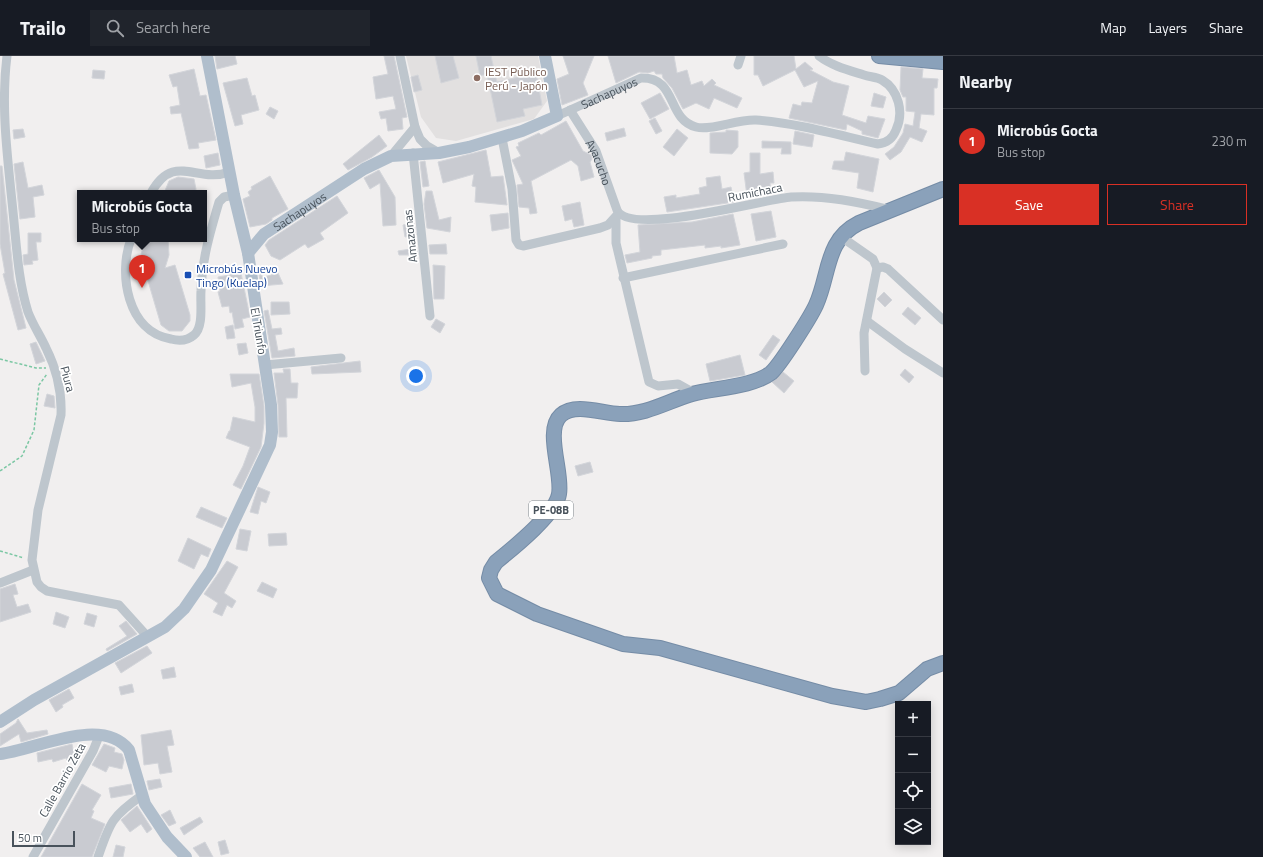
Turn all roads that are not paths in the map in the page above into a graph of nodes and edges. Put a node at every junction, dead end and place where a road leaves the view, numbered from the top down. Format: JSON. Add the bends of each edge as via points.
{"nodes":[{"id":1,"x":7,"y":56,"type":"edge"},
{"id":2,"x":208,"y":56,"type":"edge"},
{"id":3,"x":400,"y":56,"type":"edge"},
{"id":4,"x":545,"y":56,"type":"edge"},
{"id":5,"x":741,"y":56,"type":"edge"},
{"id":6,"x":819,"y":56,"type":"edge"},
{"id":7,"x":879,"y":56,"type":"edge"},
{"id":8,"x":943,"y":62,"type":"edge"},
{"id":9,"x":738,"y":65,"type":"dead end"},
{"id":10,"x":570,"y":110,"type":"junction"},
{"id":11,"x":556,"y":116,"type":"junction"},
{"id":12,"x":2,"y":125,"type":"edge"},
{"id":13,"x":415,"y":127,"type":"junction"},
{"id":14,"x":502,"y":138,"type":"junction"},
{"id":15,"x":413,"y":153,"type":"junction"},
{"id":16,"x":438,"y":153,"type":"junction"},
{"id":17,"x":391,"y":156,"type":"junction"},
{"id":18,"x":229,"y":172,"type":"junction"},
{"id":19,"x":943,"y":189,"type":"edge"},
{"id":20,"x":153,"y":190,"type":"edge"},
{"id":21,"x":234,"y":195,"type":"junction"},
{"id":22,"x":892,"y":210,"type":"junction"},
{"id":23,"x":619,"y":216,"type":"junction"},
{"id":24,"x":840,"y":236,"type":"junction"},
{"id":25,"x":207,"y":240,"type":"edge"},
{"id":26,"x":130,"y":242,"type":"edge"},
{"id":27,"x":206,"y":242,"type":"edge"},
{"id":28,"x":783,"y":244,"type":"dead end"},
{"id":29,"x":248,"y":253,"type":"junction"},
{"id":30,"x":877,"y":268,"type":"junction"},
{"id":31,"x":623,"y":278,"type":"junction"},
{"id":32,"x":430,"y":316,"type":"dead end"},
{"id":33,"x":943,"y":320,"type":"edge"},
{"id":34,"x":867,"y":321,"type":"junction"},
{"id":35,"x":341,"y":358,"type":"dead end"},
{"id":36,"x":265,"y":365,"type":"junction"},
{"id":37,"x":865,"y":371,"type":"dead end"},
{"id":38,"x":943,"y":373,"type":"edge"},
{"id":39,"x":694,"y":393,"type":"junction"},
{"id":40,"x":33,"y":570,"type":"junction"},
{"id":41,"x":0,"y":584,"type":"edge"},
{"id":42,"x":147,"y":636,"type":"junction"},
{"id":43,"x":943,"y":663,"type":"edge"},
{"id":44,"x":0,"y":722,"type":"edge"},
{"id":45,"x":99,"y":736,"type":"junction"},
{"id":46,"x":0,"y":754,"type":"edge"},
{"id":47,"x":141,"y":796,"type":"junction"},
{"id":48,"x":33,"y":857,"type":"edge"},
{"id":49,"x":98,"y":857,"type":"edge"},
{"id":50,"x":186,"y":857,"type":"edge"}],
"edges":[{"from":1,"to":12,"type":"street","name":"Piura"},
{"from":2,"to":18,"type":"main road","name":"El Triunfo"},
{"from":3,"to":13,"type":"street"},
{"from":4,"to":11,"type":"main road"},
{"from":5,"to":9,"type":"street"},
{"from":6,"to":10,"type":"street","name":"Sachapuyos","via":[[829,64],[882,80],[892,88],[898,99],[900,112],[897,129],[889,141],[878,144],[799,126],[753,120],[696,127],[684,122],[664,85],[651,77],[641,78]]},
{"from":7,"to":8,"type":"highway"},
{"from":10,"to":11,"type":"street","name":"Sachapuyos"},
{"from":10,"to":23,"type":"street","name":"Ayacucho","via":[[596,151]]},
{"from":11,"to":14,"type":"main road","name":"Sachapuyos"},
{"from":12,"to":40,"type":"street","name":"Piura","via":[[21,284],[28,312],[46,348],[60,389],[61,415],[38,510]]},
{"from":13,"to":16,"type":"street","via":[[420,139]]},
{"from":13,"to":17,"type":"street"},
{"from":14,"to":16,"type":"main road","name":"Sachapuyos"},
{"from":14,"to":23,"type":"street","via":[[512,189],[516,240],[519,245],[600,228]]},
{"from":15,"to":16,"type":"main road","name":"Sachapuyos"},
{"from":15,"to":17,"type":"main road","name":"Sachapuyos"},
{"from":15,"to":32,"type":"street","name":"Amazonas"},
{"from":17,"to":29,"type":"main road","name":"Sachapuyos","via":[[364,168],[264,234]]},
{"from":18,"to":20,"type":"street","via":[[216,176],[182,170],[166,174]]},
{"from":18,"to":21,"type":"main road","name":"El Triunfo"},
{"from":19,"to":22,"type":"highway"},
{"from":21,"to":25,"type":"street","via":[[224,197],[219,202]]},
{"from":21,"to":29,"type":"main road","name":"El Triunfo"},
{"from":22,"to":23,"type":"street","name":"Rumichaca","via":[[858,202],[808,197],[670,219]]},
{"from":22,"to":24,"type":"highway","via":[[854,226]]},
{"from":23,"to":31,"type":"street","name":"Ayacucho","via":[[616,243]]},
{"from":24,"to":30,"type":"street","via":[[873,259]]},
{"from":24,"to":39,"type":"highway","number":"PE-08B","via":[[830,258],[815,306],[781,361],[770,373],[756,380]]},
{"from":26,"to":27,"type":"street","via":[[127,249],[127,290],[133,308],[140,321],[152,332],[181,341],[194,335],[199,327],[201,278]]},
{"from":28,"to":31,"type":"street"},
{"from":29,"to":36,"type":"main road","name":"El Triunfo"},
{"from":30,"to":33,"type":"street","via":[[888,269]]},
{"from":30,"to":34,"type":"street"},
{"from":31,"to":39,"type":"street","name":"Ayacucho","via":[[649,382],[658,386],[678,384]]},
{"from":34,"to":37,"type":"street","via":[[864,333]]},
{"from":34,"to":38,"type":"street"},
{"from":35,"to":36,"type":"street"},
{"from":36,"to":42,"type":"main road","name":"El Triunfo","via":[[271,405],[270,445],[222,548],[197,592],[184,609],[165,626]]},
{"from":39,"to":43,"type":"highway","number":"PE-08B","via":[[636,413],[619,414],[584,409],[571,410],[561,415],[554,425],[559,495],[545,518],[496,562],[489,578],[497,594],[537,614],[623,644],[660,648],[852,700],[866,702],[899,693],[927,669]]},
{"from":40,"to":41,"type":"street"},
{"from":40,"to":42,"type":"street","name":"Piura","via":[[41,587],[47,592],[119,604]]},
{"from":42,"to":44,"type":"main road","name":"El Triunfo"},
{"from":45,"to":46,"type":"main road","via":[[66,738]]},
{"from":45,"to":47,"type":"main road","via":[[117,739],[129,750]]},
{"from":45,"to":48,"type":"street","name":"Calle Barrio Zeta"},
{"from":47,"to":49,"type":"street","via":[[126,805],[115,816]]},
{"from":47,"to":50,"type":"main road","via":[[167,837]]}]}
